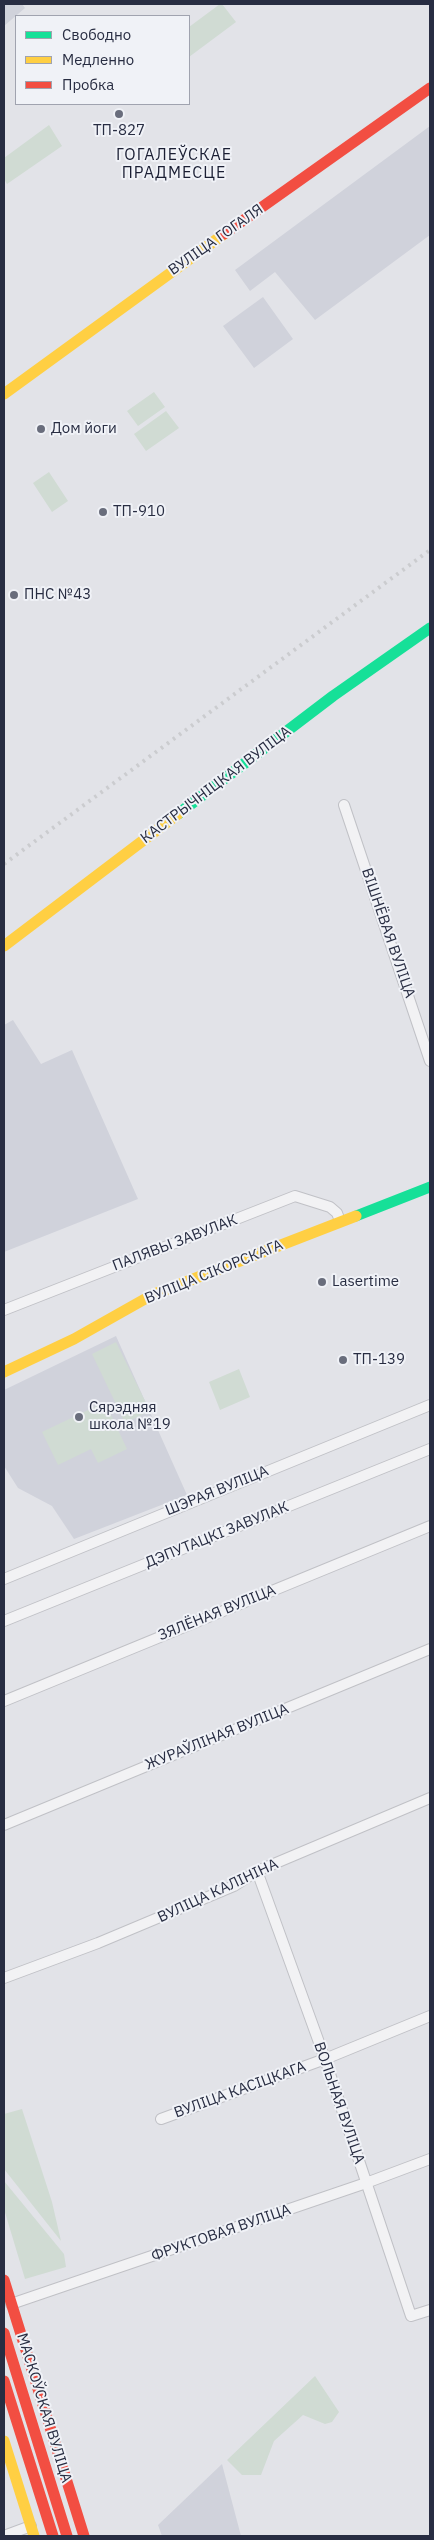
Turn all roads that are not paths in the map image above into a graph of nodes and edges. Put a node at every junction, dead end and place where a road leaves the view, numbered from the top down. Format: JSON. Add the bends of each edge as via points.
{"nodes":[{"id":1,"x":430,"y":88,"type":"edge"},
{"id":2,"x":4,"y":394,"type":"edge"},
{"id":3,"x":430,"y":628,"type":"edge"},
{"id":4,"x":344,"y":805,"type":"dead end"},
{"id":5,"x":4,"y":946,"type":"edge"},
{"id":6,"x":428,"y":1045,"type":"edge"},
{"id":7,"x":430,"y":1061,"type":"edge"},
{"id":8,"x":430,"y":1187,"type":"edge"},
{"id":9,"x":340,"y":1221,"type":"junction"},
{"id":10,"x":4,"y":1310,"type":"edge"},
{"id":11,"x":4,"y":1372,"type":"edge"},
{"id":12,"x":430,"y":1406,"type":"edge"},
{"id":13,"x":430,"y":1449,"type":"edge"},
{"id":14,"x":430,"y":1526,"type":"edge"},
{"id":15,"x":4,"y":1579,"type":"edge"},
{"id":16,"x":4,"y":1621,"type":"edge"},
{"id":17,"x":430,"y":1649,"type":"edge"},
{"id":18,"x":4,"y":1700,"type":"edge"},
{"id":19,"x":430,"y":1798,"type":"edge"},
{"id":20,"x":4,"y":1825,"type":"edge"},
{"id":21,"x":258,"y":1871,"type":"junction"},
{"id":22,"x":4,"y":1978,"type":"edge"},
{"id":23,"x":430,"y":2016,"type":"edge"},
{"id":24,"x":325,"y":2059,"type":"junction"},
{"id":25,"x":161,"y":2119,"type":"dead end"},
{"id":26,"x":430,"y":2159,"type":"edge"},
{"id":27,"x":366,"y":2183,"type":"junction"},
{"id":28,"x":4,"y":2280,"type":"edge"},
{"id":29,"x":11,"y":2304,"type":"junction"},
{"id":30,"x":430,"y":2310,"type":"edge"},
{"id":31,"x":4,"y":2332,"type":"edge"},
{"id":32,"x":4,"y":2381,"type":"edge"},
{"id":33,"x":4,"y":2441,"type":"edge"},
{"id":34,"x":32,"y":2531,"type":"edge"},
{"id":35,"x":4,"y":2536,"type":"edge"},
{"id":36,"x":53,"y":2536,"type":"edge"},
{"id":37,"x":68,"y":2536,"type":"edge"},
{"id":38,"x":84,"y":2536,"type":"edge"}],
"edges":[{"from":1,"to":2,"type":"street","name":"ВУЛІЦА ГОГАЛЯ"},
{"from":3,"to":5,"type":"street","name":"КАСТРЫЧНІЦКАЯ ВУЛІЦА","via":[[333,696]]},
{"from":4,"to":6,"type":"street","name":"ВІШНЁВАЯ ВУЛІЦА"},
{"from":6,"to":7,"type":"street","name":"ВІШНЁВАЯ ВУЛІЦА"},
{"from":8,"to":9,"type":"street","name":"ВУЛІЦА СІКОРСКАГА"},
{"from":9,"to":10,"type":"street","name":"ПАЛЯВЫ ЗАВУЛАК","via":[[330,1207],[295,1196]]},
{"from":9,"to":11,"type":"street","name":"ВУЛІЦА СІКОРСКАГА","via":[[152,1295],[74,1339]]},
{"from":12,"to":15,"type":"street","name":"ШЭРАЯ ВУЛІЦА"},
{"from":13,"to":16,"type":"street","name":"ДЭПУТАЦКІ ЗАВУЛАК"},
{"from":14,"to":18,"type":"street","name":"ЗЯЛЁНАЯ ВУЛІЦА"},
{"from":17,"to":20,"type":"street","name":"ЖУРАЎЛІНАЯ ВУЛІЦА"},
{"from":19,"to":21,"type":"street","name":"ВУЛІЦА КАЛІНІНА"},
{"from":21,"to":22,"type":"street","name":"ВУЛІЦА КАЛІНІНА","via":[[234,1886],[98,1944]]},
{"from":21,"to":24,"type":"street","name":"ВОЛЬНАЯ ВУЛІЦА"},
{"from":23,"to":24,"type":"street","name":"ВУЛІЦА КАСІЦКАГА"},
{"from":24,"to":25,"type":"street","name":"ВУЛІЦА КАСІЦКАГА"},
{"from":24,"to":27,"type":"street","name":"ВОЛЬНАЯ ВУЛІЦА"},
{"from":26,"to":27,"type":"street","name":"ФРУКТОВАЯ ВУЛІЦА"},
{"from":27,"to":29,"type":"street","name":"ФРУКТОВАЯ ВУЛІЦА"},
{"from":27,"to":30,"type":"street","name":"ВОЛЬНАЯ ВУЛІЦА","via":[[411,2316]]},
{"from":28,"to":29,"type":"street","name":"МАСКОЎСКАЯ ВУЛІЦА"},
{"from":29,"to":38,"type":"street","name":"МАСКОЎСКАЯ ВУЛІЦА"},
{"from":31,"to":37,"type":"street","name":"МАСКОЎСКАЯ ВУЛІЦА"},
{"from":32,"to":36,"type":"street","name":"МАСКОЎСКАЯ ВУЛІЦА"},
{"from":33,"to":34,"type":"street"},
{"from":34,"to":35,"type":"street"}]}
